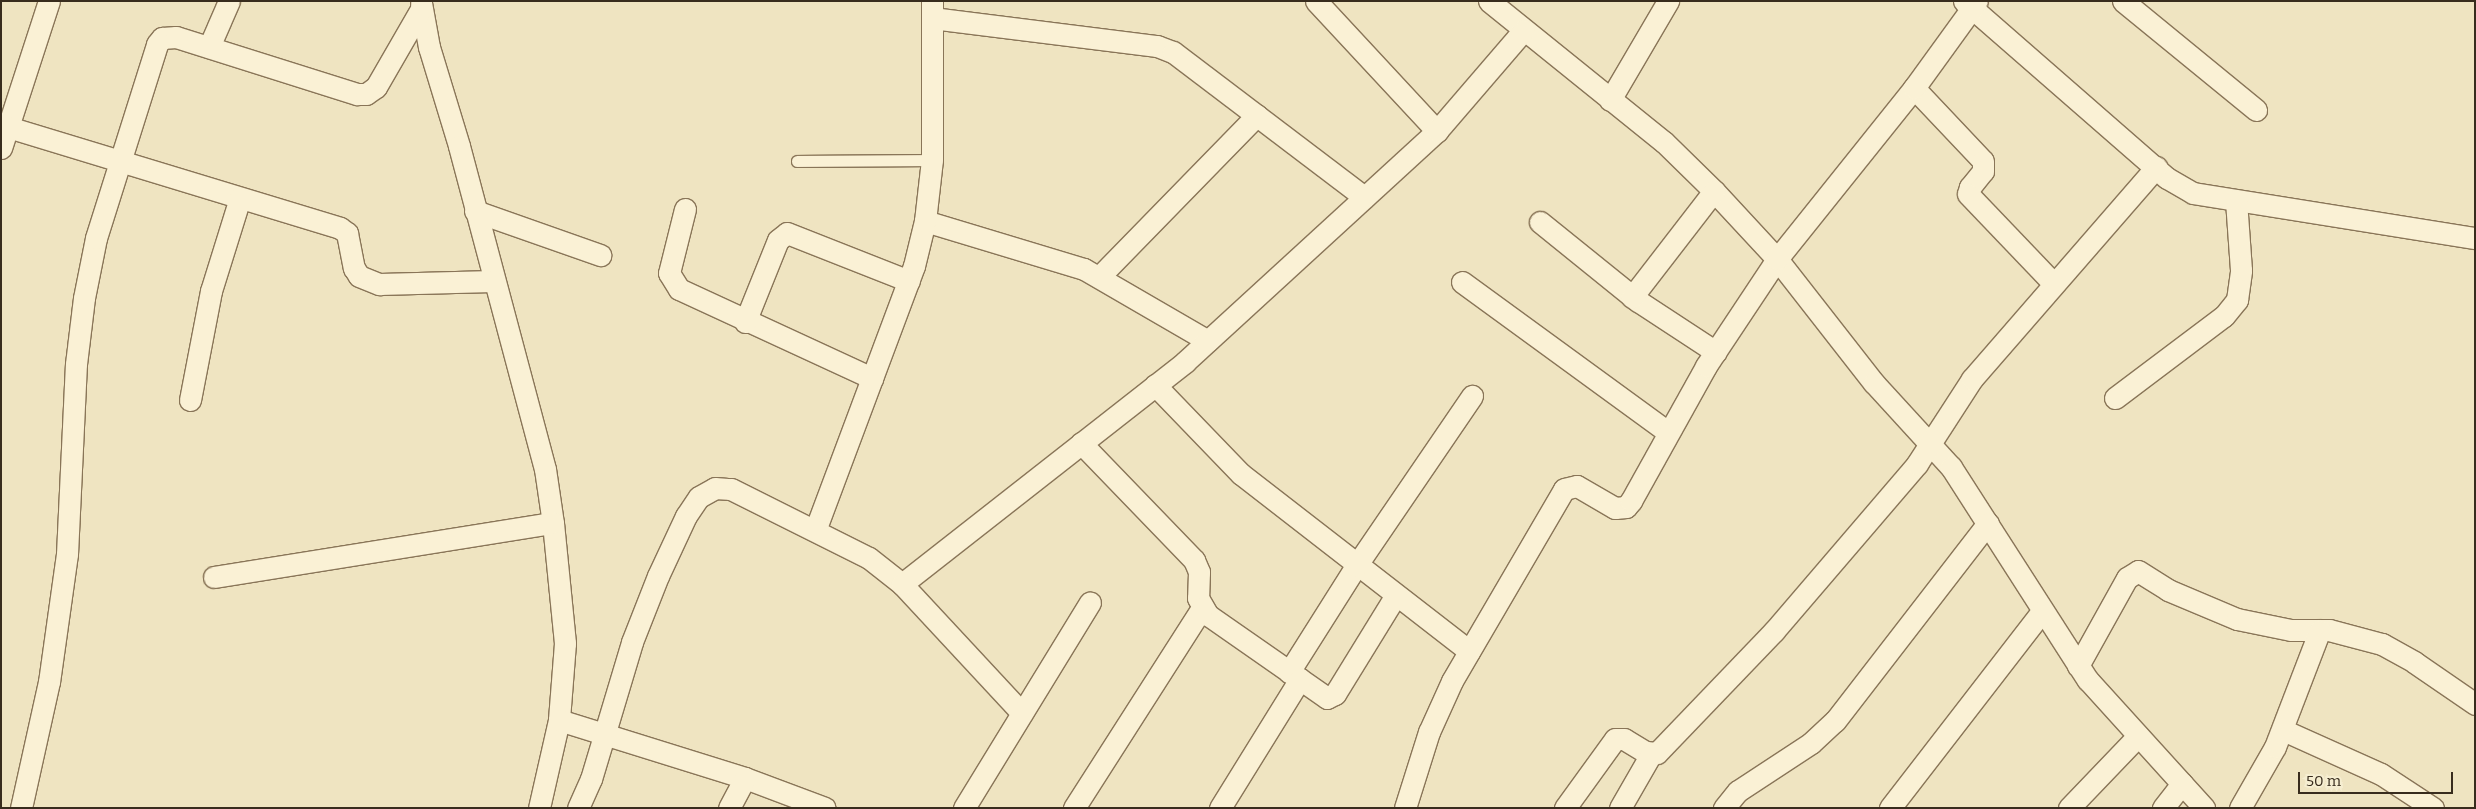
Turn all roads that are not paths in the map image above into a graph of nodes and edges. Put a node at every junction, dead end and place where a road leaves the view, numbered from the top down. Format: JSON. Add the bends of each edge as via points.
{"nodes":[{"id":1,"x":49,"y":1,"type":"edge"},
{"id":2,"x":229,"y":1,"type":"edge"},
{"id":3,"x":1316,"y":1,"type":"edge"},
{"id":4,"x":1489,"y":1,"type":"edge"},
{"id":5,"x":1668,"y":1,"type":"edge"},
{"id":6,"x":2123,"y":1,"type":"edge"},
{"id":7,"x":1971,"y":3,"type":"edge"},
{"id":8,"x":421,"y":5,"type":"edge"},
{"id":9,"x":932,"y":9,"type":"edge"},
{"id":10,"x":1523,"y":31,"type":"junction"},
{"id":11,"x":209,"y":47,"type":"junction"},
{"id":12,"x":1914,"y":88,"type":"junction"},
{"id":13,"x":1610,"y":100,"type":"junction"},
{"id":14,"x":2256,"y":110,"type":"dead end"},
{"id":15,"x":1257,"y":115,"type":"junction"},
{"id":16,"x":8,"y":126,"type":"junction"},
{"id":17,"x":1437,"y":131,"type":"junction"},
{"id":18,"x":1,"y":148,"type":"edge"},
{"id":19,"x":119,"y":160,"type":"junction"},
{"id":20,"x":932,"y":160,"type":"junction"},
{"id":21,"x":797,"y":161,"type":"dead end"},
{"id":22,"x":2156,"y":167,"type":"junction"},
{"id":23,"x":1714,"y":191,"type":"junction"},
{"id":24,"x":1364,"y":197,"type":"junction"},
{"id":25,"x":240,"y":198,"type":"junction"},
{"id":26,"x":2236,"y":200,"type":"junction"},
{"id":27,"x":685,"y":209,"type":"dead end"},
{"id":28,"x":475,"y":211,"type":"junction"},
{"id":29,"x":925,"y":221,"type":"junction"},
{"id":30,"x":1540,"y":222,"type":"dead end"},
{"id":31,"x":2475,"y":238,"type":"edge"},
{"id":32,"x":600,"y":255,"type":"dead end"},
{"id":33,"x":1777,"y":260,"type":"junction"},
{"id":34,"x":1099,"y":276,"type":"junction"},
{"id":35,"x":493,"y":281,"type":"junction"},
{"id":36,"x":909,"y":282,"type":"junction"},
{"id":37,"x":1462,"y":282,"type":"dead end"},
{"id":38,"x":2054,"y":284,"type":"junction"},
{"id":39,"x":1632,"y":297,"type":"junction"},
{"id":40,"x":745,"y":322,"type":"junction"},
{"id":41,"x":1208,"y":341,"type":"junction"},
{"id":42,"x":1716,"y":352,"type":"junction"},
{"id":43,"x":872,"y":378,"type":"junction"},
{"id":44,"x":1155,"y":385,"type":"junction"},
{"id":45,"x":1472,"y":396,"type":"dead end"},
{"id":46,"x":2114,"y":398,"type":"dead end"},
{"id":47,"x":190,"y":400,"type":"dead end"},
{"id":48,"x":1668,"y":432,"type":"junction"},
{"id":49,"x":1081,"y":443,"type":"junction"},
{"id":50,"x":1931,"y":444,"type":"junction"},
{"id":51,"x":553,"y":523,"type":"junction"},
{"id":52,"x":1988,"y":523,"type":"junction"},
{"id":53,"x":816,"y":528,"type":"junction"},
{"id":54,"x":1356,"y":566,"type":"junction"},
{"id":55,"x":214,"y":577,"type":"dead end"},
{"id":56,"x":902,"y":584,"type":"junction"},
{"id":57,"x":1396,"y":596,"type":"junction"},
{"id":58,"x":1090,"y":602,"type":"dead end"},
{"id":59,"x":1202,"y":608,"type":"junction"},
{"id":60,"x":2042,"y":611,"type":"junction"},
{"id":61,"x":2320,"y":630,"type":"junction"},
{"id":62,"x":1468,"y":650,"type":"junction"},
{"id":63,"x":2078,"y":666,"type":"junction"},
{"id":64,"x":1294,"y":676,"type":"junction"},
{"id":65,"x":2475,"y":704,"type":"edge"},
{"id":66,"x":1022,"y":713,"type":"junction"},
{"id":67,"x":559,"y":720,"type":"junction"},
{"id":68,"x":2283,"y":730,"type":"junction"},
{"id":69,"x":604,"y":734,"type":"junction"},
{"id":70,"x":2138,"y":736,"type":"junction"},
{"id":71,"x":1651,"y":754,"type":"junction"},
{"id":72,"x":745,"y":778,"type":"junction"},
{"id":73,"x":2182,"y":784,"type":"junction"},
{"id":74,"x":21,"y":808,"type":"edge"},
{"id":75,"x":539,"y":808,"type":"edge"},
{"id":76,"x":578,"y":808,"type":"edge"},
{"id":77,"x":729,"y":808,"type":"edge"},
{"id":78,"x":825,"y":808,"type":"edge"},
{"id":79,"x":964,"y":808,"type":"edge"},
{"id":80,"x":1074,"y":808,"type":"edge"},
{"id":81,"x":1220,"y":808,"type":"edge"},
{"id":82,"x":1405,"y":808,"type":"edge"},
{"id":83,"x":1565,"y":808,"type":"edge"},
{"id":84,"x":1620,"y":808,"type":"edge"},
{"id":85,"x":1724,"y":808,"type":"edge"},
{"id":86,"x":1890,"y":808,"type":"edge"},
{"id":87,"x":2069,"y":808,"type":"edge"},
{"id":88,"x":2163,"y":808,"type":"edge"},
{"id":89,"x":2204,"y":808,"type":"edge"},
{"id":90,"x":2240,"y":808,"type":"edge"},
{"id":91,"x":2433,"y":808,"type":"edge"}],
"edges":[{"from":1,"to":16,"type":"street"},
{"from":2,"to":11,"type":"street"},
{"from":3,"to":17,"type":"street"},
{"from":4,"to":10,"type":"street"},
{"from":5,"to":13,"type":"street"},
{"from":6,"to":14,"type":"street"},
{"from":7,"to":12,"type":"street"},
{"from":7,"to":22,"type":"street"},
{"from":8,"to":11,"type":"street","via":[[376,87],[366,94]]},
{"from":8,"to":28,"type":"street"},
{"from":9,"to":15,"type":"street","via":[[1157,46],[1186,61]]},
{"from":9,"to":20,"type":"street"},
{"from":10,"to":13,"type":"street"},
{"from":10,"to":17,"type":"street"},
{"from":11,"to":19,"type":"street","via":[[176,37],[162,38],[157,44]]},
{"from":12,"to":33,"type":"street"},
{"from":12,"to":38,"type":"street","via":[[1983,161],[1983,171],[1970,186],[1968,194]]},
{"from":13,"to":23,"type":"street","via":[[1664,142]]},
{"from":15,"to":24,"type":"street"},
{"from":15,"to":34,"type":"street"},
{"from":16,"to":18,"type":"street"},
{"from":16,"to":19,"type":"street"},
{"from":17,"to":24,"type":"street"},
{"from":19,"to":25,"type":"street"},
{"from":19,"to":74,"type":"street","via":[[96,238],[84,298],[76,364],[68,554],[49,682]]},
{"from":20,"to":21,"type":"lane"},
{"from":20,"to":29,"type":"street"},
{"from":22,"to":26,"type":"street","via":[[2193,193]]},
{"from":22,"to":38,"type":"street"},
{"from":23,"to":33,"type":"street"},
{"from":23,"to":39,"type":"street"},
{"from":24,"to":41,"type":"street"},
{"from":25,"to":35,"type":"street","via":[[348,233],[354,268],[368,281],[379,284]]},
{"from":25,"to":47,"type":"street","via":[[210,291]]},
{"from":26,"to":31,"type":"street"},
{"from":26,"to":46,"type":"street","via":[[2240,270],[2236,300],[2224,316]]},
{"from":27,"to":40,"type":"street","via":[[670,262],[672,282],[689,296]]},
{"from":28,"to":32,"type":"street"},
{"from":28,"to":35,"type":"street"},
{"from":29,"to":34,"type":"street","via":[[1058,260]]},
{"from":29,"to":36,"type":"street"},
{"from":30,"to":39,"type":"street"},
{"from":33,"to":42,"type":"street"},
{"from":33,"to":50,"type":"street","via":[[1874,383]]},
{"from":34,"to":41,"type":"street"},
{"from":35,"to":51,"type":"street","via":[[545,469]]},
{"from":36,"to":40,"type":"street","via":[[786,233],[778,240]]},
{"from":36,"to":43,"type":"street"},
{"from":37,"to":48,"type":"street"},
{"from":38,"to":50,"type":"street","via":[[1972,378]]},
{"from":39,"to":42,"type":"street"},
{"from":40,"to":43,"type":"street"},
{"from":41,"to":44,"type":"street"},
{"from":42,"to":48,"type":"street"},
{"from":43,"to":53,"type":"street"},
{"from":44,"to":49,"type":"street"},
{"from":44,"to":54,"type":"street","via":[[1241,474]]},
{"from":45,"to":54,"type":"street"},
{"from":48,"to":62,"type":"street","via":[[1626,507],[1615,508],[1577,486],[1564,489]]},
{"from":49,"to":56,"type":"street"},
{"from":49,"to":59,"type":"street","via":[[1194,560]]},
{"from":50,"to":52,"type":"street"},
{"from":50,"to":71,"type":"street","via":[[1767,638],[1664,748]]},
{"from":51,"to":55,"type":"street"},
{"from":51,"to":67,"type":"street","via":[[565,643]]},
{"from":52,"to":60,"type":"street"},
{"from":52,"to":85,"type":"street","via":[[1835,721],[1811,743],[1738,791]]},
{"from":53,"to":56,"type":"street","via":[[870,558]]},
{"from":53,"to":69,"type":"street","via":[[731,489],[715,488],[699,497],[686,516],[658,576],[632,642]]},
{"from":54,"to":57,"type":"street"},
{"from":54,"to":64,"type":"street"},
{"from":56,"to":66,"type":"street"},
{"from":57,"to":62,"type":"street"},
{"from":57,"to":64,"type":"street","via":[[1336,694],[1327,698]]},
{"from":58,"to":66,"type":"street"},
{"from":59,"to":64,"type":"street","via":[[1216,622]]},
{"from":59,"to":80,"type":"street"},
{"from":60,"to":63,"type":"street"},
{"from":60,"to":86,"type":"street"},
{"from":61,"to":63,"type":"street","via":[[2291,630],[2238,618],[2168,590],[2138,571],[2127,578]]},
{"from":61,"to":65,"type":"street","via":[[2354,635],[2382,644]]},
{"from":61,"to":68,"type":"street"},
{"from":62,"to":82,"type":"street","via":[[1430,732]]},
{"from":63,"to":70,"type":"street"},
{"from":64,"to":81,"type":"street"},
{"from":66,"to":79,"type":"street"},
{"from":67,"to":69,"type":"street"},
{"from":67,"to":75,"type":"street"},
{"from":68,"to":90,"type":"street","via":[[2258,782]]},
{"from":68,"to":91,"type":"street","via":[[2381,774]]},
{"from":69,"to":72,"type":"street"},
{"from":69,"to":76,"type":"street","via":[[591,779]]},
{"from":70,"to":73,"type":"street"},
{"from":70,"to":87,"type":"street"},
{"from":71,"to":83,"type":"street","via":[[1624,738],[1615,739]]},
{"from":71,"to":84,"type":"street"},
{"from":72,"to":77,"type":"street"},
{"from":72,"to":78,"type":"street"},
{"from":73,"to":88,"type":"street"},
{"from":73,"to":89,"type":"street"}]}
